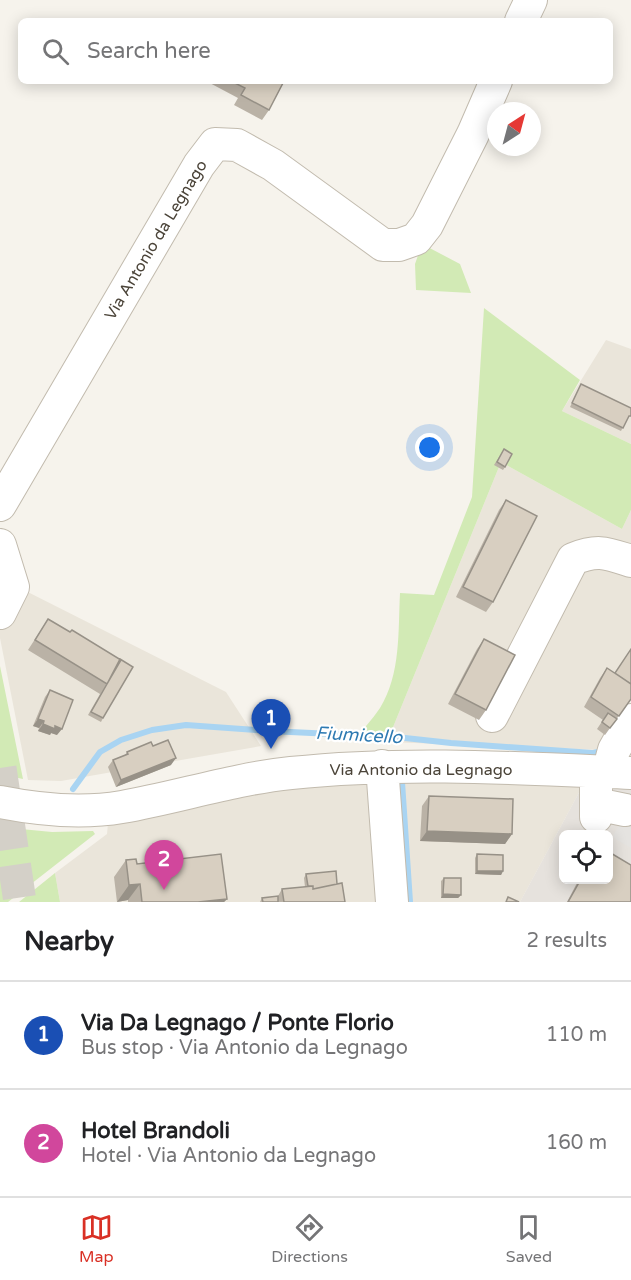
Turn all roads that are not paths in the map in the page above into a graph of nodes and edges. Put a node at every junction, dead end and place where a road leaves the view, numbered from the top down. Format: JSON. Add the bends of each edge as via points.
{"nodes":[{"id":1,"x":531,"y":0,"type":"edge"},
{"id":2,"x":522,"y":18,"type":"edge"},
{"id":3,"x":495,"y":84,"type":"edge"},
{"id":4,"x":0,"y":505,"type":"edge"},
{"id":5,"x":0,"y":545,"type":"edge"},
{"id":6,"x":631,"y":561,"type":"edge"},
{"id":7,"x":0,"y":613,"type":"edge"},
{"id":8,"x":492,"y":716,"type":"edge"},
{"id":9,"x":617,"y":755,"type":"edge"},
{"id":10,"x":382,"y":766,"type":"junction"},
{"id":11,"x":0,"y":802,"type":"edge"},
{"id":12,"x":606,"y":810,"type":"dead end"},
{"id":13,"x":392,"y":902,"type":"edge"}],
"edges":[{"from":1,"to":2,"type":"street"},
{"from":3,"to":4,"type":"street","name":"Via Antonio da Legnago","via":[[436,209],[416,238],[399,245],[383,245],[273,165],[237,145],[215,144],[199,165]]},
{"from":5,"to":7,"type":"street","via":[[13,587]]},
{"from":6,"to":8,"type":"street","via":[[591,552],[573,559]]},
{"from":9,"to":10,"type":"street","name":"Via Antonio da Legnago"},
{"from":9,"to":12,"type":"street"},
{"from":10,"to":11,"type":"street","name":"Via Antonio da Legnago","via":[[245,779],[121,807],[70,811]]},
{"from":10,"to":13,"type":"street"}]}
